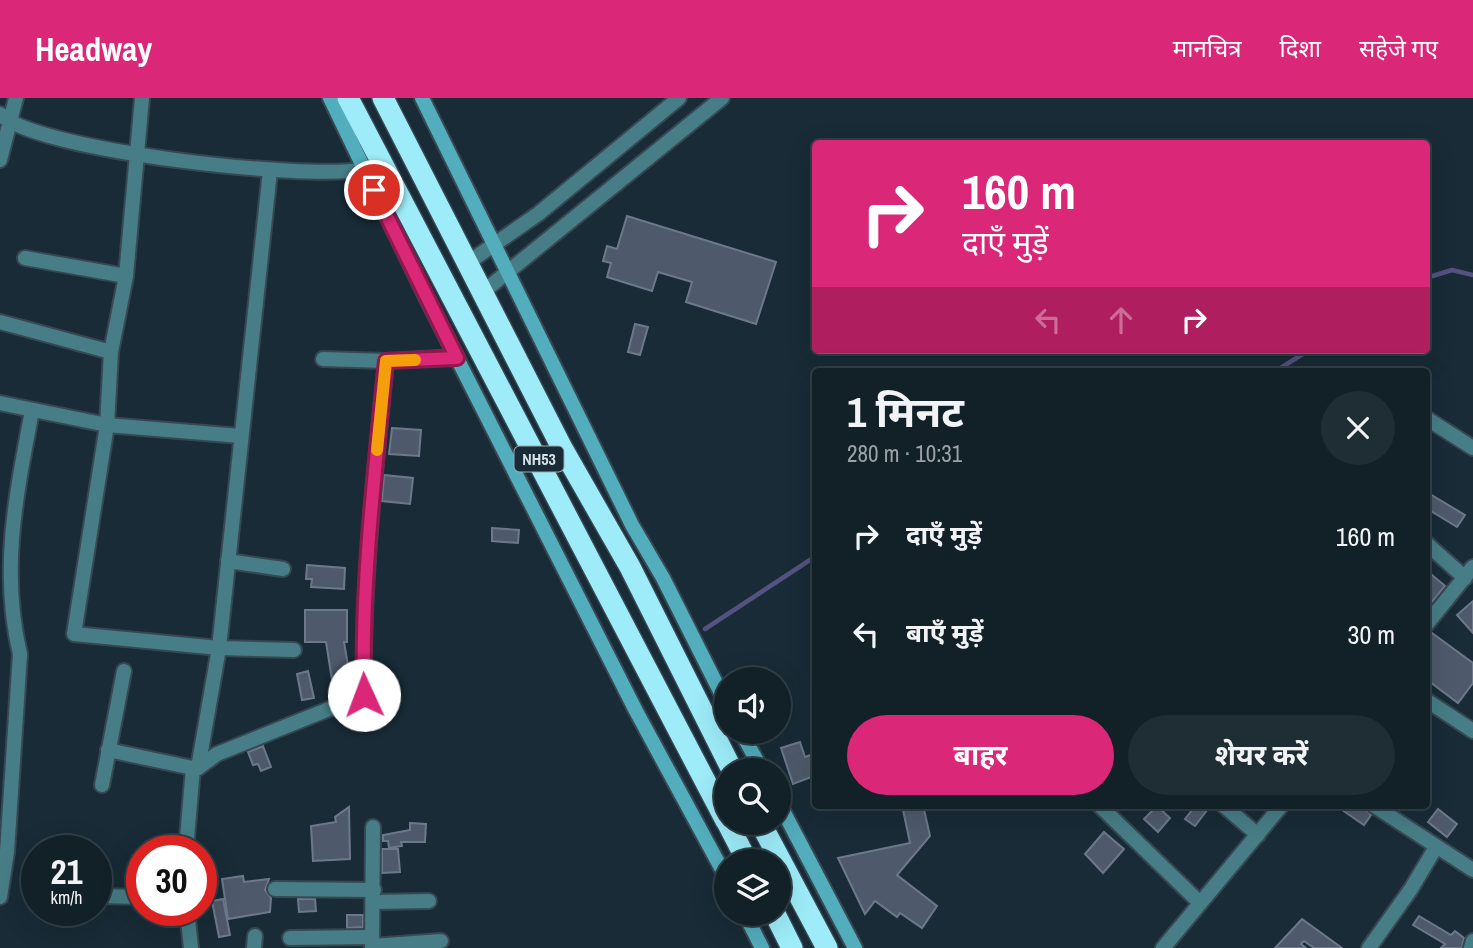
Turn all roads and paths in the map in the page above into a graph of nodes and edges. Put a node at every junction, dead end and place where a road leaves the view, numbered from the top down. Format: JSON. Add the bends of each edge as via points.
{"nodes":[{"id":1,"x":16,"y":98,"type":"edge"},
{"id":2,"x":142,"y":98,"type":"edge"},
{"id":3,"x":330,"y":98,"type":"edge"},
{"id":4,"x":348,"y":98,"type":"edge"},
{"id":5,"x":383,"y":98,"type":"edge"},
{"id":6,"x":422,"y":98,"type":"edge"},
{"id":7,"x":679,"y":98,"type":"edge"},
{"id":8,"x":722,"y":98,"type":"edge"},
{"id":9,"x":5,"y":119,"type":"edge"},
{"id":10,"x":137,"y":153,"type":"junction"},
{"id":11,"x":0,"y":160,"type":"edge"},
{"id":12,"x":364,"y":169,"type":"junction"},
{"id":13,"x":270,"y":171,"type":"junction"},
{"id":14,"x":493,"y":245,"type":"junction"},
{"id":15,"x":24,"y":258,"type":"dead end"},
{"id":16,"x":469,"y":262,"type":"junction"},
{"id":17,"x":508,"y":272,"type":"junction"},
{"id":18,"x":125,"y":276,"type":"junction"},
{"id":19,"x":483,"y":292,"type":"junction"},
{"id":20,"x":0,"y":322,"type":"edge"},
{"id":21,"x":111,"y":352,"type":"junction"},
{"id":22,"x":457,"y":358,"type":"junction"},
{"id":23,"x":323,"y":359,"type":"dead end"},
{"id":24,"x":386,"y":361,"type":"junction"},
{"id":25,"x":0,"y":403,"type":"edge"},
{"id":26,"x":32,"y":411,"type":"junction"},
{"id":27,"x":1430,"y":421,"type":"edge"},
{"id":28,"x":107,"y":425,"type":"junction"},
{"id":29,"x":240,"y":436,"type":"junction"},
{"id":30,"x":1473,"y":448,"type":"edge"},
{"id":31,"x":1430,"y":546,"type":"edge"},
{"id":32,"x":3,"y":552,"type":"edge"},
{"id":33,"x":228,"y":561,"type":"junction"},
{"id":34,"x":283,"y":569,"type":"dead end"},
{"id":35,"x":1469,"y":572,"type":"edge"},
{"id":36,"x":1430,"y":620,"type":"edge"},
{"id":37,"x":0,"y":640,"type":"edge"},
{"id":38,"x":16,"y":641,"type":"junction"},
{"id":39,"x":219,"y":648,"type":"junction"},
{"id":40,"x":294,"y":650,"type":"dead end"},
{"id":41,"x":124,"y":671,"type":"dead end"},
{"id":42,"x":714,"y":679,"type":"edge"},
{"id":43,"x":1430,"y":703,"type":"edge"},
{"id":44,"x":1473,"y":731,"type":"edge"},
{"id":45,"x":108,"y":750,"type":"junction"},
{"id":46,"x":726,"y":758,"type":"edge"},
{"id":47,"x":195,"y":768,"type":"junction"},
{"id":48,"x":102,"y":785,"type":"dead end"},
{"id":49,"x":714,"y":797,"type":"edge"},
{"id":50,"x":1103,"y":809,"type":"edge"},
{"id":51,"x":1228,"y":809,"type":"edge"},
{"id":52,"x":1279,"y":809,"type":"edge"},
{"id":53,"x":1379,"y":809,"type":"edge"},
{"id":54,"x":791,"y":826,"type":"edge"},
{"id":55,"x":373,"y":827,"type":"dead end"},
{"id":56,"x":188,"y":835,"type":"edge"},
{"id":57,"x":767,"y":835,"type":"edge"},
{"id":58,"x":1258,"y":835,"type":"junction"},
{"id":59,"x":1436,"y":847,"type":"junction"},
{"id":60,"x":714,"y":855,"type":"edge"},
{"id":61,"x":1473,"y":870,"type":"edge"},
{"id":62,"x":275,"y":889,"type":"dead end"},
{"id":63,"x":0,"y":896,"type":"edge"},
{"id":64,"x":374,"y":896,"type":"junction"},
{"id":65,"x":429,"y":901,"type":"dead end"},
{"id":66,"x":1200,"y":903,"type":"junction"},
{"id":67,"x":189,"y":926,"type":"edge"},
{"id":68,"x":751,"y":926,"type":"edge"},
{"id":69,"x":781,"y":926,"type":"edge"},
{"id":70,"x":290,"y":938,"type":"dead end"},
{"id":71,"x":1473,"y":941,"type":"edge"},
{"id":72,"x":441,"y":942,"type":"dead end"},
{"id":73,"x":372,"y":944,"type":"edge"},
{"id":74,"x":191,"y":948,"type":"edge"},
{"id":75,"x":762,"y":948,"type":"edge"},
{"id":76,"x":792,"y":948,"type":"edge"},
{"id":77,"x":827,"y":948,"type":"edge"},
{"id":78,"x":855,"y":948,"type":"edge"},
{"id":79,"x":1163,"y":948,"type":"edge"},
{"id":80,"x":1369,"y":948,"type":"edge"},
{"id":81,"x":1471,"y":948,"type":"edge"}],
"edges":[{"from":1,"to":9,"type":"street"},
{"from":2,"to":10,"type":"street"},
{"from":3,"to":12,"type":"street"},
{"from":4,"to":49,"type":"highway","number":"NH53"},
{"from":5,"to":16,"type":"highway","number":"NH53"},
{"from":6,"to":14,"type":"street"},
{"from":7,"to":14,"type":"street","via":[[538,214]]},
{"from":8,"to":17,"type":"street"},
{"from":9,"to":10,"type":"street","via":[[72,142]]},
{"from":9,"to":11,"type":"street"},
{"from":10,"to":13,"type":"street"},
{"from":10,"to":18,"type":"street"},
{"from":12,"to":13,"type":"street"},
{"from":12,"to":22,"type":"street"},
{"from":13,"to":29,"type":"street"},
{"from":14,"to":16,"type":"street"},
{"from":14,"to":17,"type":"street"},
{"from":15,"to":18,"type":"street"},
{"from":16,"to":19,"type":"highway","number":"NH53"},
{"from":17,"to":19,"type":"street"},
{"from":17,"to":42,"type":"street","via":[[632,525]]},
{"from":18,"to":21,"type":"street"},
{"from":19,"to":46,"type":"highway","number":"NH53"},
{"from":20,"to":21,"type":"street"},
{"from":21,"to":28,"type":"street"},
{"from":22,"to":24,"type":"street"},
{"from":22,"to":60,"type":"street"},
{"from":23,"to":24,"type":"street"},
{"from":24,"to":47,"type":"street","via":[[369,544],[364,695],[218,754]]},
{"from":25,"to":26,"type":"street"},
{"from":26,"to":28,"type":"street"},
{"from":26,"to":32,"type":"street"},
{"from":27,"to":30,"type":"street"},
{"from":28,"to":29,"type":"street"},
{"from":28,"to":39,"type":"street","via":[[74,634]]},
{"from":29,"to":33,"type":"street"},
{"from":31,"to":35,"type":"street"},
{"from":32,"to":38,"type":"street","via":[[10,626]]},
{"from":33,"to":34,"type":"street"},
{"from":33,"to":39,"type":"street"},
{"from":35,"to":36,"type":"street"},
{"from":37,"to":38,"type":"street"},
{"from":38,"to":63,"type":"street","via":[[20,654],[15,742]]},
{"from":39,"to":40,"type":"street"},
{"from":39,"to":47,"type":"street"},
{"from":41,"to":45,"type":"street"},
{"from":43,"to":44,"type":"street"},
{"from":45,"to":47,"type":"street"},
{"from":45,"to":48,"type":"street"},
{"from":47,"to":56,"type":"street"},
{"from":50,"to":66,"type":"street"},
{"from":51,"to":58,"type":"street"},
{"from":52,"to":58,"type":"street"},
{"from":53,"to":59,"type":"street"},
{"from":54,"to":78,"type":"street"},
{"from":55,"to":64,"type":"street"},
{"from":57,"to":77,"type":"highway"},
{"from":58,"to":66,"type":"street"},
{"from":59,"to":61,"type":"street"},
{"from":59,"to":80,"type":"street"},
{"from":62,"to":64,"type":"street"},
{"from":64,"to":65,"type":"street"},
{"from":64,"to":73,"type":"street"},
{"from":66,"to":79,"type":"street"},
{"from":67,"to":74,"type":"street"},
{"from":68,"to":75,"type":"street"},
{"from":69,"to":76,"type":"highway"},
{"from":70,"to":73,"type":"street"},
{"from":71,"to":81,"type":"street"},
{"from":72,"to":73,"type":"street"}]}
